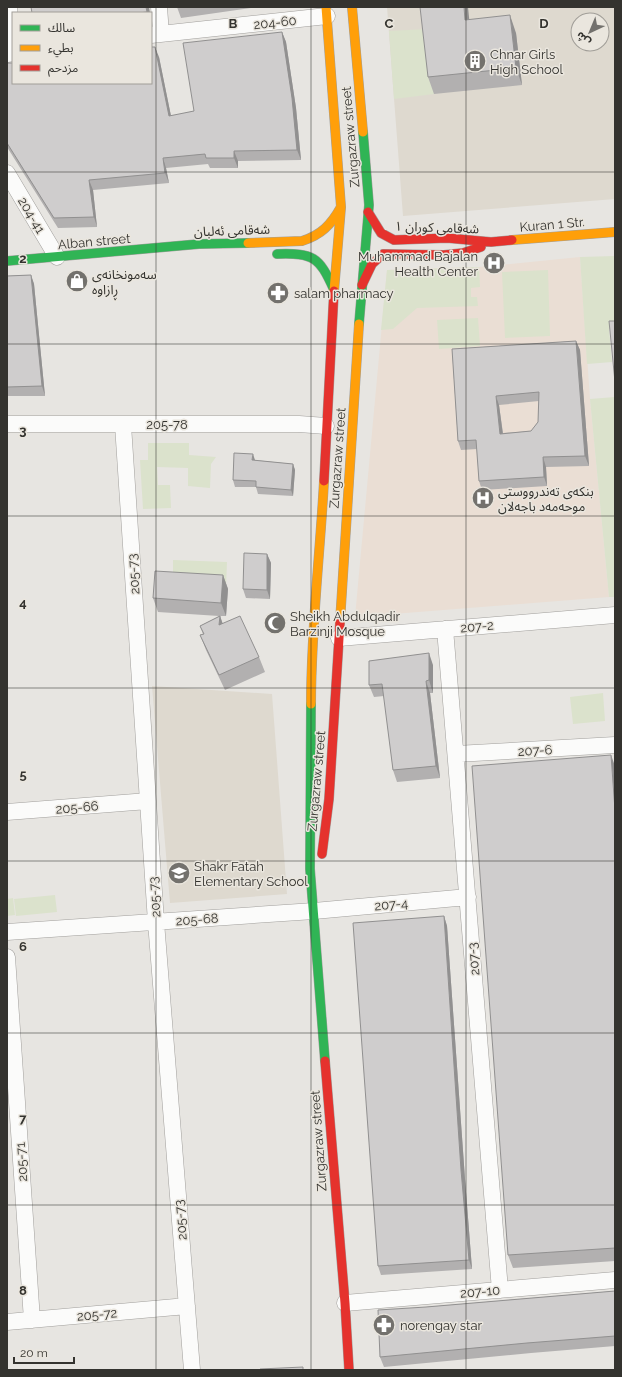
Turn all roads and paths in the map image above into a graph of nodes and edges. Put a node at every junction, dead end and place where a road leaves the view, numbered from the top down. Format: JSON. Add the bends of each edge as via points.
{"nodes":[{"id":1,"x":9,"y":7,"type":"edge"},
{"id":2,"x":159,"y":7,"type":"edge"},
{"id":3,"x":352,"y":7,"type":"edge"},
{"id":4,"x":326,"y":12,"type":"edge"},
{"id":5,"x":156,"y":35,"type":"edge"},
{"id":6,"x":12,"y":42,"type":"edge"},
{"id":7,"x":7,"y":173,"type":"edge"},
{"id":8,"x":341,"y":207,"type":"junction"},
{"id":9,"x":368,"y":212,"type":"junction"},
{"id":10,"x":615,"y":232,"type":"edge"},
{"id":11,"x":491,"y":242,"type":"junction"},
{"id":12,"x":183,"y":246,"type":"junction"},
{"id":13,"x":205,"y":253,"type":"dead end"},
{"id":14,"x":266,"y":254,"type":"dead end"},
{"id":15,"x":57,"y":257,"type":"junction"},
{"id":16,"x":7,"y":261,"type":"edge"},
{"id":17,"x":362,"y":285,"type":"junction"},
{"id":18,"x":334,"y":290,"type":"junction"},
{"id":19,"x":7,"y":424,"type":"edge"},
{"id":20,"x":124,"y":424,"type":"junction"},
{"id":21,"x":326,"y":426,"type":"junction"},
{"id":22,"x":615,"y":615,"type":"edge"},
{"id":23,"x":445,"y":629,"type":"junction"},
{"id":24,"x":339,"y":638,"type":"junction"},
{"id":25,"x":615,"y":745,"type":"edge"},
{"id":26,"x":456,"y":754,"type":"junction"},
{"id":27,"x":148,"y":801,"type":"junction"},
{"id":28,"x":7,"y":812,"type":"edge"},
{"id":29,"x":468,"y":897,"type":"junction"},
{"id":30,"x":314,"y":911,"type":"junction"},
{"id":31,"x":156,"y":922,"type":"junction"},
{"id":32,"x":7,"y":932,"type":"edge"},
{"id":33,"x":7,"y":957,"type":"edge"},
{"id":34,"x":615,"y":1280,"type":"edge"},
{"id":35,"x":500,"y":1290,"type":"junction"},
{"id":36,"x":345,"y":1303,"type":"junction"},
{"id":37,"x":187,"y":1306,"type":"junction"},
{"id":38,"x":32,"y":1320,"type":"junction"},
{"id":39,"x":7,"y":1322,"type":"edge"},
{"id":40,"x":192,"y":1370,"type":"edge"},
{"id":41,"x":349,"y":1370,"type":"edge"}],
"edges":[{"from":1,"to":6,"type":"street"},
{"from":2,"to":5,"type":"street"},
{"from":3,"to":9,"type":"main road","name":"Zurgazraw street"},
{"from":4,"to":5,"type":"street","name":"204-60"},
{"from":4,"to":8,"type":"main road","name":"Zurgazraw street"},
{"from":7,"to":15,"type":"street","name":"204-41"},
{"from":8,"to":12,"type":"main road","name":"شەقامی ئەلبان","via":[[324,232],[311,239]]},
{"from":8,"to":18,"type":"main road","name":"Zurgazraw street"},
{"from":9,"to":11,"type":"main road","name":"شەقامی کوران ١","via":[[382,234],[394,240],[447,238]]},
{"from":9,"to":17,"type":"main road","name":"Zurgazraw street"},
{"from":10,"to":11,"type":"main road","name":"Kuran 1 Str."},
{"from":11,"to":17,"type":"main road","name":"شەقامی کوران ١","via":[[477,249],[448,255],[382,254],[373,262]]},
{"from":12,"to":13,"type":"main road","name":"شەقامی ئەلبان"},
{"from":12,"to":15,"type":"main road","name":"Alban street"},
{"from":14,"to":18,"type":"main road","name":"شەقامی ئەلبان","via":[[302,254],[309,257],[324,271]]},
{"from":15,"to":16,"type":"main road","name":"Alban street"},
{"from":17,"to":24,"type":"main road","name":"Zurgazraw street"},
{"from":18,"to":21,"type":"main road","name":"Zurgazraw street"},
{"from":19,"to":20,"type":"street","name":"205-78"},
{"from":20,"to":21,"type":"street","name":"205-78"},
{"from":20,"to":27,"type":"street","name":"205-73"},
{"from":21,"to":30,"type":"main road","name":"Zurgazraw street","via":[[311,688],[310,869]]},
{"from":22,"to":23,"type":"street","name":"207-2"},
{"from":23,"to":24,"type":"street","name":"207-2"},
{"from":23,"to":26,"type":"street","name":"207-3"},
{"from":24,"to":30,"type":"main road","name":"Zurgazraw street","via":[[329,799]]},
{"from":25,"to":26,"type":"street","name":"207-6"},
{"from":26,"to":29,"type":"street","name":"207-3"},
{"from":27,"to":28,"type":"street","name":"205-66"},
{"from":27,"to":31,"type":"street","name":"205-73"},
{"from":29,"to":30,"type":"street","name":"207-4"},
{"from":29,"to":35,"type":"street","name":"207-3"},
{"from":30,"to":31,"type":"street","name":"205-68"},
{"from":30,"to":36,"type":"main road","name":"Zurgazraw street"},
{"from":31,"to":32,"type":"street","name":"205-68"},
{"from":31,"to":37,"type":"street","name":"205-73"},
{"from":33,"to":38,"type":"street","name":"205-71"},
{"from":34,"to":35,"type":"street","name":"207-10"},
{"from":35,"to":36,"type":"street","name":"207-10"},
{"from":36,"to":41,"type":"main road","name":"Zurgazraw street"},
{"from":37,"to":38,"type":"street","name":"205-72"},
{"from":37,"to":40,"type":"street","name":"205-73"},
{"from":38,"to":39,"type":"street","name":"205-72"}]}
